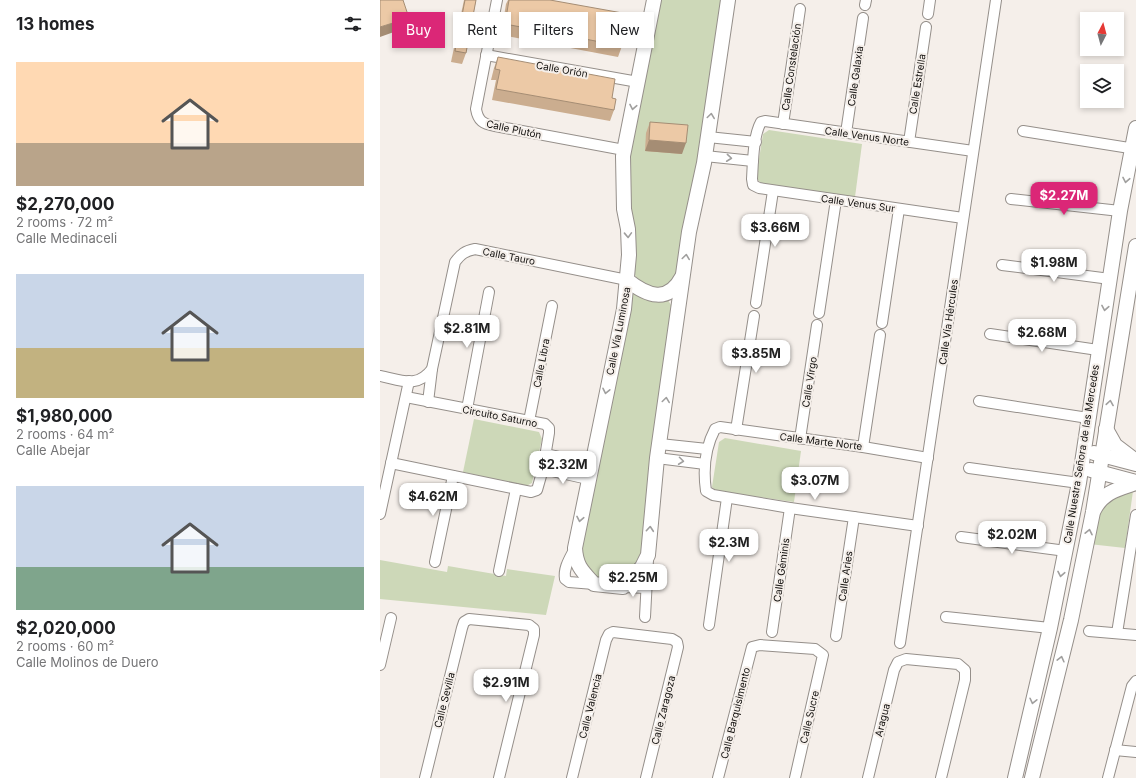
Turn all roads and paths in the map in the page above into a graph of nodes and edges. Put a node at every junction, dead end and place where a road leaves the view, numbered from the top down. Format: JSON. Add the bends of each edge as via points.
{"nodes":[{"id":1,"x":497,"y":0,"type":"edge"},
{"id":2,"x":654,"y":0,"type":"edge"},
{"id":3,"x":728,"y":0,"type":"edge"},
{"id":4,"x":930,"y":0,"type":"edge"},
{"id":5,"x":996,"y":0,"type":"edge"},
{"id":6,"x":800,"y":9,"type":"dead end"},
{"id":7,"x":928,"y":14,"type":"dead end"},
{"id":8,"x":863,"y":18,"type":"dead end"},
{"id":9,"x":926,"y":27,"type":"dead end"},
{"id":10,"x":486,"y":55,"type":"junction"},
{"id":11,"x":638,"y":82,"type":"junction"},
{"id":12,"x":783,"y":124,"type":"junction"},
{"id":13,"x":1136,"y":128,"type":"edge"},
{"id":14,"x":1023,"y":131,"type":"dead end"},
{"id":15,"x":846,"y":133,"type":"junction"},
{"id":16,"x":708,"y":137,"type":"junction"},
{"id":17,"x":756,"y":142,"type":"junction"},
{"id":18,"x":909,"y":142,"type":"junction"},
{"id":19,"x":1134,"y":149,"type":"edge"},
{"id":20,"x":624,"y":150,"type":"junction"},
{"id":21,"x":973,"y":151,"type":"junction"},
{"id":22,"x":705,"y":156,"type":"junction"},
{"id":23,"x":753,"y":161,"type":"junction"},
{"id":24,"x":773,"y":191,"type":"junction"},
{"id":25,"x":1011,"y":199,"type":"dead end"},
{"id":26,"x":836,"y":200,"type":"junction"},
{"id":27,"x":899,"y":209,"type":"junction"},
{"id":28,"x":1120,"y":212,"type":"junction"},
{"id":29,"x":963,"y":218,"type":"junction"},
{"id":30,"x":1136,"y":246,"type":"edge"},
{"id":31,"x":1002,"y":266,"type":"dead end"},
{"id":32,"x":683,"y":275,"type":"junction"},
{"id":33,"x":1110,"y":279,"type":"junction"},
{"id":34,"x":627,"y":280,"type":"junction"},
{"id":35,"x":488,"y":292,"type":"dead end"},
{"id":36,"x":756,"y":303,"type":"dead end"},
{"id":37,"x":552,"y":306,"type":"dead end"},
{"id":38,"x":819,"y":313,"type":"dead end"},
{"id":39,"x":754,"y":316,"type":"dead end"},
{"id":40,"x":882,"y":323,"type":"dead end"},
{"id":41,"x":817,"y":325,"type":"dead end"},
{"id":42,"x":990,"y":334,"type":"dead end"},
{"id":43,"x":880,"y":335,"type":"dead end"},
{"id":44,"x":1098,"y":350,"type":"junction"},
{"id":45,"x":432,"y":369,"type":"junction"},
{"id":46,"x":380,"y":376,"type":"edge"},
{"id":47,"x":409,"y":382,"type":"junction"},
{"id":48,"x":406,"y":397,"type":"junction"},
{"id":49,"x":979,"y":401,"type":"dead end"},
{"id":50,"x":428,"y":402,"type":"junction"},
{"id":51,"x":467,"y":409,"type":"junction"},
{"id":52,"x":1088,"y":418,"type":"junction"},
{"id":53,"x":530,"y":421,"type":"junction"},
{"id":54,"x":1106,"y":429,"type":"junction"},
{"id":55,"x":736,"y":430,"type":"junction"},
{"id":56,"x":800,"y":439,"type":"junction"},
{"id":57,"x":660,"y":444,"type":"junction"},
{"id":58,"x":863,"y":447,"type":"junction"},
{"id":59,"x":707,"y":450,"type":"junction"},
{"id":60,"x":1084,"y":451,"type":"junction"},
{"id":61,"x":546,"y":454,"type":"junction"},
{"id":62,"x":1102,"y":454,"type":"junction"},
{"id":63,"x":657,"y":458,"type":"junction"},
{"id":64,"x":928,"y":458,"type":"junction"},
{"id":65,"x":1136,"y":462,"type":"edge"},
{"id":66,"x":391,"y":463,"type":"junction"},
{"id":67,"x":591,"y":464,"type":"junction"},
{"id":68,"x":705,"y":464,"type":"junction"},
{"id":69,"x":969,"y":468,"type":"dead end"},
{"id":70,"x":1081,"y":468,"type":"junction"},
{"id":71,"x":543,"y":469,"type":"junction"},
{"id":72,"x":1099,"y":472,"type":"junction"},
{"id":73,"x":453,"y":476,"type":"junction"},
{"id":74,"x":588,"y":479,"type":"junction"},
{"id":75,"x":1079,"y":482,"type":"junction"},
{"id":76,"x":1136,"y":482,"type":"edge"},
{"id":77,"x":516,"y":489,"type":"junction"},
{"id":78,"x":727,"y":498,"type":"junction"},
{"id":79,"x":790,"y":508,"type":"junction"},
{"id":80,"x":1092,"y":512,"type":"junction"},
{"id":81,"x":380,"y":514,"type":"edge"},
{"id":82,"x":1136,"y":515,"type":"edge"},
{"id":83,"x":854,"y":517,"type":"junction"},
{"id":84,"x":918,"y":526,"type":"junction"},
{"id":85,"x":961,"y":537,"type":"dead end"},
{"id":86,"x":1066,"y":551,"type":"junction"},
{"id":87,"x":648,"y":555,"type":"junction"},
{"id":88,"x":435,"y":562,"type":"dead end"},
{"id":89,"x":1132,"y":565,"type":"edge"},
{"id":90,"x":499,"y":571,"type":"dead end"},
{"id":91,"x":623,"y":587,"type":"junction"},
{"id":92,"x":646,"y":588,"type":"junction"},
{"id":93,"x":645,"y":617,"type":"dead end"},
{"id":94,"x":946,"y":617,"type":"dead end"},
{"id":95,"x":391,"y":618,"type":"dead end"},
{"id":96,"x":1071,"y":620,"type":"junction"},
{"id":97,"x":1051,"y":623,"type":"junction"},
{"id":98,"x":709,"y":625,"type":"dead end"},
{"id":99,"x":1089,"y":631,"type":"dead end"},
{"id":100,"x":772,"y":632,"type":"dead end"},
{"id":101,"x":1117,"y":633,"type":"junction"},
{"id":102,"x":1136,"y":635,"type":"edge"},
{"id":103,"x":836,"y":636,"type":"dead end"},
{"id":104,"x":383,"y":638,"type":"edge"},
{"id":105,"x":677,"y":642,"type":"joint"},
{"id":106,"x":900,"y":643,"type":"dead end"},
{"id":107,"x":822,"y":655,"type":"joint"},
{"id":108,"x":380,"y":665,"type":"edge"},
{"id":109,"x":1136,"y":681,"type":"edge"},
{"id":110,"x":1115,"y":750,"type":"junction"},
{"id":111,"x":1136,"y":752,"type":"edge"},
{"id":112,"x":425,"y":778,"type":"edge"},
{"id":113,"x":499,"y":778,"type":"edge"},
{"id":114,"x":572,"y":778,"type":"edge"},
{"id":115,"x":646,"y":778,"type":"edge"},
{"id":116,"x":718,"y":778,"type":"edge"},
{"id":117,"x":795,"y":778,"type":"edge"},
{"id":118,"x":868,"y":778,"type":"edge"},
{"id":119,"x":942,"y":778,"type":"edge"},
{"id":120,"x":1015,"y":778,"type":"edge"},
{"id":121,"x":1032,"y":778,"type":"edge"},
{"id":122,"x":1108,"y":778,"type":"edge"}],
"edges":[{"from":1,"to":10,"type":"street","name":"Calle Plutón"},
{"from":2,"to":11,"type":"street","name":"Calle Vía Luminosa"},
{"from":16,"to":3,"type":"street","one_way":true},
{"from":4,"to":7,"type":"street"},
{"from":5,"to":21,"type":"street","name":"Calle Vía Hércules"},
{"from":6,"to":12,"type":"street","name":"Calle Constelación"},
{"from":8,"to":15,"type":"street","name":"Calle Galaxia"},
{"from":9,"to":18,"type":"street","name":"Calle Estrella"},
{"from":10,"to":11,"type":"street","name":"Calle Orión"},
{"from":10,"to":20,"type":"street","name":"Calle Plutón","via":[[476,109],[481,122]]},
{"from":11,"to":20,"type":"street","name":"Calle Vía Luminosa","one_way":true},
{"from":12,"to":15,"type":"street","name":"Calle Venus Norte"},
{"from":12,"to":17,"type":"street","name":"Calle Venus Norte","via":[[760,122]]},
{"from":13,"to":19,"type":"street","name":"Calle Nuestra Señora de las Mercedes"},
{"from":14,"to":19,"type":"street"},
{"from":15,"to":18,"type":"street","name":"Calle Venus Norte"},
{"from":16,"to":17,"type":"street"},
{"from":16,"to":22,"type":"street"},
{"from":17,"to":23,"type":"street"},
{"from":18,"to":21,"type":"street","name":"Calle Venus Norte"},
{"from":19,"to":28,"type":"street","name":"Calle Nuestra Señora de las Mercedes","one_way":true},
{"from":20,"to":34,"type":"street","name":"Calle Vía Luminosa","one_way":true,"via":[[624,209],[628,236]]},
{"from":21,"to":29,"type":"street","name":"Calle Vía Hércules"},
{"from":22,"to":23,"type":"street","one_way":true},
{"from":32,"to":22,"type":"street","one_way":true},
{"from":23,"to":24,"type":"street","name":"Calle Venus Sur","via":[[753,185]]},
{"from":24,"to":26,"type":"street","name":"Calle Venus Sur"},
{"from":24,"to":36,"type":"street"},
{"from":25,"to":28,"type":"street"},
{"from":26,"to":27,"type":"street","name":"Calle Venus Sur"},
{"from":26,"to":38,"type":"street"},
{"from":27,"to":29,"type":"street","name":"Calle Venus Sur"},
{"from":27,"to":40,"type":"street"},
{"from":28,"to":33,"type":"street","name":"Calle Nuestra Señora de las Mercedes"},
{"from":29,"to":64,"type":"street","name":"Calle Vía Hércules"},
{"from":54,"to":30,"type":"street","name":"Calle Nuestra Señora de las Mercedes","one_way":true},
{"from":31,"to":33,"type":"street"},
{"from":32,"to":34,"type":"street","via":[[672,291],[664,295],[646,292]]},
{"from":57,"to":32,"type":"street","one_way":true},
{"from":33,"to":44,"type":"street","name":"Calle Nuestra Señora de las Mercedes","one_way":true},
{"from":34,"to":45,"type":"street","name":"Calle Tauro","via":[[475,250],[466,251],[455,262]]},
{"from":34,"to":67,"type":"street","name":"Calle Vía Luminosa","one_way":true,"via":[[624,309]]},
{"from":35,"to":51,"type":"street"},
{"from":37,"to":53,"type":"street","name":"Calle Libra"},
{"from":39,"to":55,"type":"street"},
{"from":41,"to":56,"type":"street","name":"Calle Virgo"},
{"from":42,"to":44,"type":"street"},
{"from":43,"to":58,"type":"street"},
{"from":44,"to":52,"type":"street","name":"Calle Nuestra Señora de las Mercedes"},
{"from":45,"to":47,"type":"street","via":[[419,381]]},
{"from":45,"to":50,"type":"street","name":"Calle Tauro"},
{"from":46,"to":47,"type":"street"},
{"from":47,"to":48,"type":"street"},
{"from":48,"to":50,"type":"street","name":"Circuito Saturno"},
{"from":48,"to":66,"type":"street"},
{"from":49,"to":52,"type":"street"},
{"from":50,"to":51,"type":"street","name":"Circuito Saturno"},
{"from":51,"to":53,"type":"street","name":"Circuito Saturno"},
{"from":52,"to":60,"type":"street","name":"Calle Nuestra Señora de las Mercedes"},
{"from":53,"to":61,"type":"street","name":"Circuito Saturno","via":[[545,424],[549,428]]},
{"from":54,"to":62,"type":"street","name":"Calle Nuestra Señora de las Mercedes"},
{"from":54,"to":65,"type":"street","via":[[1115,445]]},
{"from":55,"to":56,"type":"street","name":"Calle Marte Norte"},
{"from":55,"to":59,"type":"street","name":"Calle Marte Norte","via":[[720,427],[715,429]]},
{"from":56,"to":58,"type":"street","name":"Calle Marte Norte"},
{"from":57,"to":59,"type":"street"},
{"from":57,"to":63,"type":"street"},
{"from":58,"to":64,"type":"street","name":"Calle Marte Norte"},
{"from":59,"to":68,"type":"street"},
{"from":60,"to":62,"type":"street"},
{"from":60,"to":70,"type":"street","name":"Calle Nuestra Señora de las Mercedes"},
{"from":61,"to":67,"type":"street"},
{"from":61,"to":71,"type":"street","name":"Circuito Saturno"},
{"from":62,"to":65,"type":"street"},
{"from":62,"to":72,"type":"street","name":"Calle Nuestra Señora de las Mercedes"},
{"from":63,"to":68,"type":"street","one_way":true},
{"from":87,"to":63,"type":"street","one_way":true},
{"from":64,"to":84,"type":"street","name":"Calle Vía Hércules"},
{"from":66,"to":73,"type":"street","name":"Circuito Saturno"},
{"from":66,"to":81,"type":"street"},
{"from":67,"to":74,"type":"street","name":"Calle Vía Luminosa"},
{"from":68,"to":78,"type":"street","via":[[706,491]]},
{"from":69,"to":75,"type":"street"},
{"from":70,"to":72,"type":"street"},
{"from":70,"to":75,"type":"street","name":"Calle Nuestra Señora de las Mercedes"},
{"from":71,"to":74,"type":"street"},
{"from":71,"to":77,"type":"street","name":"Circuito Saturno","via":[[537,490],[531,492]]},
{"from":72,"to":76,"type":"street"},
{"from":72,"to":80,"type":"street","name":"Calle Nuestra Señora de las Mercedes"},
{"from":73,"to":77,"type":"street","name":"Circuito Saturno"},
{"from":73,"to":88,"type":"street"},
{"from":74,"to":91,"type":"street","name":"Calle Vía Luminosa","one_way":true,"via":[[574,548],[576,562],[594,584]]},
{"from":75,"to":86,"type":"street","name":"Calle Nuestra Señora de las Mercedes"},
{"from":76,"to":80,"type":"street","via":[[1104,496]]},
{"from":77,"to":90,"type":"street"},
{"from":78,"to":79,"type":"street"},
{"from":78,"to":98,"type":"street"},
{"from":79,"to":83,"type":"street"},
{"from":79,"to":100,"type":"street","name":"Calle Géminis"},
{"from":96,"to":80,"type":"street","name":"Calle Nuestra Señora de las Mercedes","one_way":true},
{"from":82,"to":89,"type":"street"},
{"from":83,"to":84,"type":"street"},
{"from":83,"to":103,"type":"street","name":"Calle Aries"},
{"from":84,"to":106,"type":"street","name":"Calle Vía Hércules"},
{"from":85,"to":86,"type":"street"},
{"from":86,"to":97,"type":"street","name":"Calle Nuestra Señora de las Mercedes","one_way":true},
{"from":87,"to":91,"type":"street","via":[[642,568]]},
{"from":87,"to":92,"type":"street"},
{"from":89,"to":101,"type":"street"},
{"from":91,"to":92,"type":"street"},
{"from":92,"to":93,"type":"street"},
{"from":94,"to":97,"type":"street"},
{"from":95,"to":104,"type":"street"},
{"from":96,"to":97,"type":"street"},
{"from":121,"to":96,"type":"street","name":"Calle Nuestra Señora de las Mercedes","one_way":true},
{"from":97,"to":120,"type":"street","name":"Calle Nuestra Señora de las Mercedes","one_way":true},
{"from":99,"to":101,"type":"street"},
{"from":101,"to":102,"type":"street"},
{"from":104,"to":108,"type":"street"},
{"from":105,"to":114,"type":"street","name":"Calle Valencia","via":[[672,638],[613,632],[609,634]]},
{"from":105,"to":115,"type":"street","name":"Calle Zaragoza","via":[[678,647]]},
{"from":107,"to":116,"type":"street","name":"Calle Barquisimento","via":[[815,649],[760,645],[752,647]]},
{"from":107,"to":117,"type":"street","name":"Calle Sucre"},
{"from":109,"to":110,"type":"street","via":[[1132,686]]},
{"from":110,"to":111,"type":"street"},
{"from":110,"to":122,"type":"street"},
{"from":112,"to":113,"type":"street","name":"Calle Sevilla","via":[[464,622],[469,619],[529,625],[534,629]]},
{"from":118,"to":119,"type":"street","name":"Aragua","via":[[894,670],[898,662],[906,659],[958,664],[965,670],[965,680]]}]}
